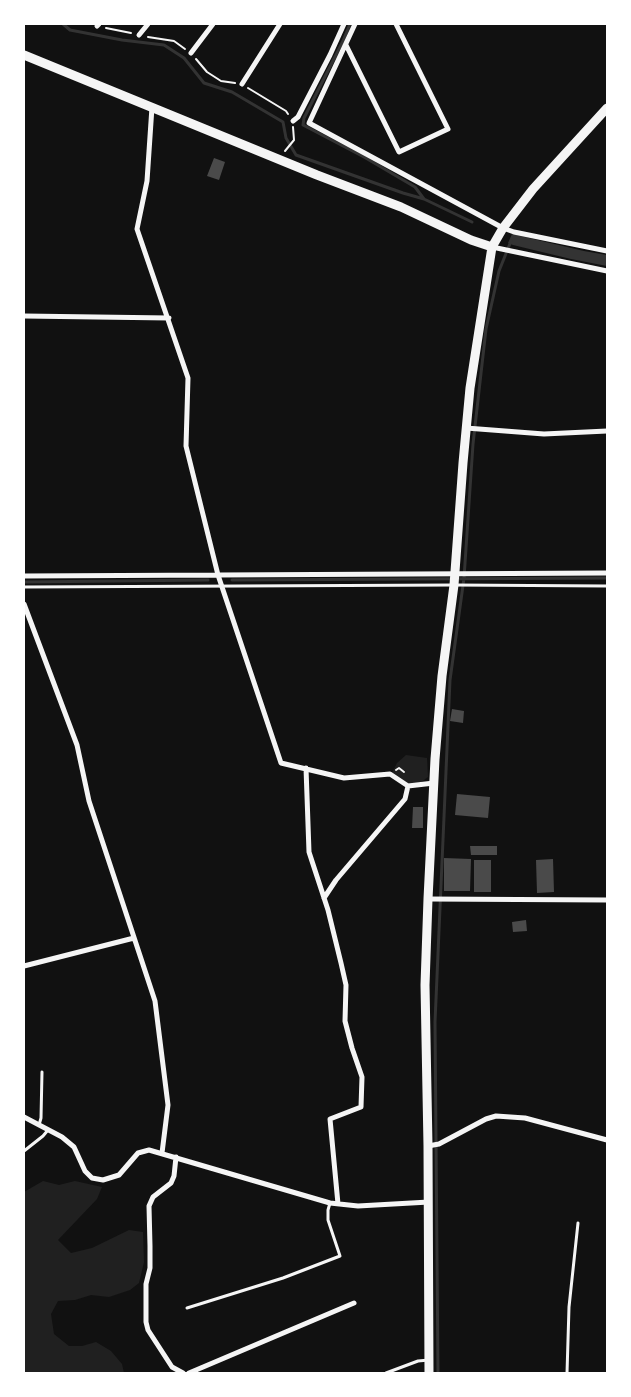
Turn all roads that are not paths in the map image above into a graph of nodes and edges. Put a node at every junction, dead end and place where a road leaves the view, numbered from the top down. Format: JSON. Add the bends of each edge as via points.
{"nodes":[{"id":1,"x":148,"y":24,"type":"edge"},
{"id":2,"x":213,"y":24,"type":"edge"},
{"id":3,"x":280,"y":24,"type":"edge"},
{"id":4,"x":344,"y":24,"type":"edge"},
{"id":5,"x":355,"y":24,"type":"edge"},
{"id":6,"x":396,"y":24,"type":"edge"},
{"id":7,"x":140,"y":35,"type":"road end"},
{"id":8,"x":346,"y":45,"type":"junction"},
{"id":9,"x":191,"y":54,"type":"road end"},
{"id":10,"x":24,"y":55,"type":"edge"},
{"id":11,"x":242,"y":84,"type":"road end"},
{"id":12,"x":152,"y":107,"type":"junction"},
{"id":13,"x":607,"y":108,"type":"edge"},
{"id":14,"x":293,"y":121,"type":"road end"},
{"id":15,"x":503,"y":228,"type":"junction"},
{"id":16,"x":492,"y":247,"type":"junction"},
{"id":17,"x":607,"y":251,"type":"edge"},
{"id":18,"x":607,"y":271,"type":"edge"},
{"id":19,"x":24,"y":316,"type":"edge"},
{"id":20,"x":168,"y":318,"type":"junction"},
{"id":21,"x":466,"y":428,"type":"junction"},
{"id":22,"x":607,"y":432,"type":"edge"},
{"id":23,"x":607,"y":573,"type":"edge"},
{"id":24,"x":218,"y":575,"type":"junction"},
{"id":25,"x":24,"y":576,"type":"edge"},
{"id":26,"x":455,"y":579,"type":"junction"},
{"id":27,"x":607,"y":586,"type":"edge"},
{"id":28,"x":24,"y":587,"type":"edge"},
{"id":29,"x":222,"y":587,"type":"junction"},
{"id":30,"x":24,"y":604,"type":"edge"},
{"id":31,"x":306,"y":768,"type":"junction"},
{"id":32,"x":434,"y":783,"type":"junction"},
{"id":33,"x":408,"y":786,"type":"junction"},
{"id":34,"x":324,"y":898,"type":"junction"},
{"id":35,"x":428,"y":899,"type":"junction"},
{"id":36,"x":607,"y":900,"type":"edge"},
{"id":37,"x":134,"y":938,"type":"junction"},
{"id":38,"x":24,"y":966,"type":"edge"},
{"id":39,"x":42,"y":1072,"type":"dead end"},
{"id":40,"x":24,"y":1117,"type":"edge"},
{"id":41,"x":39,"y":1125,"type":"junction"},
{"id":42,"x":48,"y":1130,"type":"junction"},
{"id":43,"x":607,"y":1140,"type":"edge"},
{"id":44,"x":428,"y":1146,"type":"junction"},
{"id":45,"x":24,"y":1151,"type":"edge"},
{"id":46,"x":162,"y":1153,"type":"junction"},
{"id":47,"x":176,"y":1157,"type":"junction"},
{"id":48,"x":330,"y":1202,"type":"junction"},
{"id":49,"x":429,"y":1202,"type":"junction"},
{"id":50,"x":338,"y":1204,"type":"junction"},
{"id":51,"x":578,"y":1223,"type":"dead end"},
{"id":52,"x":354,"y":1303,"type":"dead end"},
{"id":53,"x":187,"y":1308,"type":"dead end"},
{"id":54,"x":429,"y":1360,"type":"junction"},
{"id":55,"x":183,"y":1373,"type":"edge"},
{"id":56,"x":189,"y":1373,"type":"edge"},
{"id":57,"x":386,"y":1373,"type":"edge"},
{"id":58,"x":429,"y":1373,"type":"edge"},
{"id":59,"x":567,"y":1373,"type":"edge"}],
"edges":[{"from":1,"to":7,"type":"street"},
{"from":2,"to":9,"type":"street"},
{"from":3,"to":11,"type":"street"},
{"from":4,"to":14,"type":"street","via":[[298,117]]},
{"from":5,"to":8,"type":"street"},
{"from":6,"to":8,"type":"street","via":[[448,129],[399,152]]},
{"from":8,"to":15,"type":"street","via":[[309,123]]},
{"from":10,"to":12,"type":"main road"},
{"from":12,"to":16,"type":"main road"},
{"from":12,"to":20,"type":"street","via":[[147,181],[137,229]]},
{"from":13,"to":15,"type":"main road","via":[[533,189]]},
{"from":15,"to":16,"type":"main road"},
{"from":15,"to":17,"type":"street"},
{"from":16,"to":18,"type":"street"},
{"from":16,"to":21,"type":"main road"},
{"from":19,"to":20,"type":"street"},
{"from":20,"to":24,"type":"street","via":[[188,378],[186,446]]},
{"from":21,"to":22,"type":"street","via":[[544,434]]},
{"from":21,"to":26,"type":"main road"},
{"from":23,"to":26,"type":"street"},
{"from":24,"to":25,"type":"street"},
{"from":24,"to":26,"type":"street"},
{"from":24,"to":29,"type":"street"},
{"from":26,"to":27,"type":"lane"},
{"from":26,"to":29,"type":"lane"},
{"from":26,"to":32,"type":"main road","via":[[442,676]]},
{"from":28,"to":29,"type":"lane"},
{"from":29,"to":31,"type":"street","via":[[281,762]]},
{"from":30,"to":37,"type":"street","via":[[77,745],[89,801]]},
{"from":31,"to":33,"type":"street","via":[[344,778],[390,774]]},
{"from":31,"to":34,"type":"street","via":[[309,852]]},
{"from":32,"to":33,"type":"street"},
{"from":32,"to":35,"type":"main road"},
{"from":33,"to":34,"type":"street","via":[[405,799]]},
{"from":34,"to":50,"type":"street","via":[[346,985],[345,1021],[362,1078],[361,1108],[330,1118]]},
{"from":35,"to":36,"type":"street"},
{"from":35,"to":44,"type":"main road","via":[[425,985]]},
{"from":37,"to":38,"type":"street"},
{"from":37,"to":46,"type":"street","via":[[155,1001],[168,1105]]},
{"from":39,"to":41,"type":"lane"},
{"from":40,"to":41,"type":"street"},
{"from":41,"to":42,"type":"street"},
{"from":42,"to":45,"type":"lane"},
{"from":42,"to":46,"type":"street","via":[[74,1147],[85,1171],[92,1178],[104,1180],[118,1175],[138,1153],[149,1150]]},
{"from":43,"to":44,"type":"street","via":[[525,1118],[496,1116],[439,1144]]},
{"from":44,"to":49,"type":"main road"},
{"from":46,"to":47,"type":"street"},
{"from":47,"to":48,"type":"street"},
{"from":47,"to":55,"type":"street","via":[[171,1183],[153,1197],[149,1206],[150,1268],[146,1284],[146,1322],[172,1367]]},
{"from":48,"to":50,"type":"street"},
{"from":48,"to":53,"type":"lane","via":[[328,1220],[340,1256]]},
{"from":49,"to":50,"type":"street"},
{"from":49,"to":54,"type":"main road"},
{"from":51,"to":59,"type":"lane","via":[[569,1307]]},
{"from":52,"to":56,"type":"street"},
{"from":54,"to":57,"type":"lane"},
{"from":54,"to":58,"type":"main road"}]}
